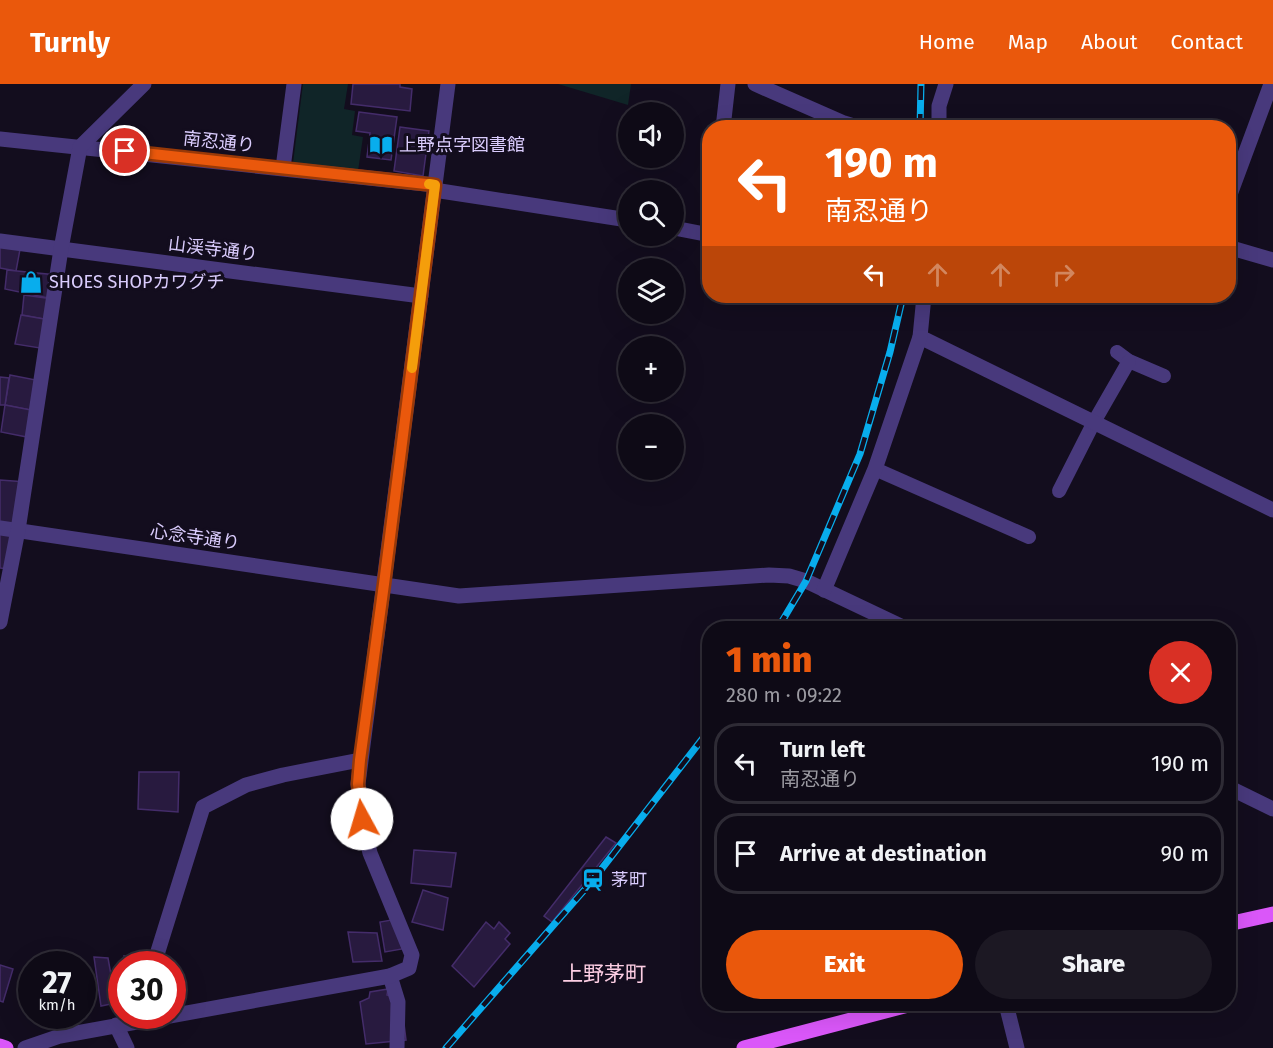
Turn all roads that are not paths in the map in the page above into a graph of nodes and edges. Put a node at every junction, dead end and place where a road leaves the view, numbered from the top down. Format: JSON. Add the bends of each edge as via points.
{"nodes":[{"id":1,"x":144,"y":84,"type":"edge"},
{"id":2,"x":294,"y":84,"type":"edge"},
{"id":3,"x":448,"y":84,"type":"edge"},
{"id":4,"x":728,"y":84,"type":"edge"},
{"id":5,"x":755,"y":84,"type":"edge"},
{"id":6,"x":946,"y":84,"type":"edge"},
{"id":7,"x":1271,"y":84,"type":"edge"},
{"id":8,"x":724,"y":120,"type":"edge"},
{"id":9,"x":837,"y":120,"type":"edge"},
{"id":10,"x":939,"y":120,"type":"edge"},
{"id":11,"x":0,"y":139,"type":"edge"},
{"id":12,"x":80,"y":147,"type":"junction"},
{"id":13,"x":283,"y":168,"type":"junction"},
{"id":14,"x":1236,"y":178,"type":"edge"},
{"id":15,"x":435,"y":187,"type":"junction"},
{"id":16,"x":618,"y":218,"type":"edge"},
{"id":17,"x":684,"y":230,"type":"edge"},
{"id":18,"x":702,"y":233,"type":"edge"},
{"id":19,"x":0,"y":241,"type":"edge"},
{"id":20,"x":61,"y":249,"type":"junction"},
{"id":21,"x":1236,"y":249,"type":"edge"},
{"id":22,"x":1273,"y":260,"type":"edge"},
{"id":23,"x":421,"y":296,"type":"junction"},
{"id":24,"x":923,"y":303,"type":"edge"},
{"id":25,"x":920,"y":337,"type":"junction"},
{"id":26,"x":1117,"y":352,"type":"dead end"},
{"id":27,"x":1129,"y":361,"type":"junction"},
{"id":28,"x":1164,"y":376,"type":"dead end"},
{"id":29,"x":1094,"y":422,"type":"junction"},
{"id":30,"x":875,"y":469,"type":"junction"},
{"id":31,"x":1059,"y":491,"type":"dead end"},
{"id":32,"x":1273,"y":510,"type":"edge"},
{"id":33,"x":0,"y":528,"type":"edge"},
{"id":34,"x":18,"y":530,"type":"junction"},
{"id":35,"x":1029,"y":537,"type":"dead end"},
{"id":36,"x":384,"y":584,"type":"junction"},
{"id":37,"x":824,"y":590,"type":"junction"},
{"id":38,"x":890,"y":621,"type":"edge"},
{"id":39,"x":0,"y":622,"type":"edge"},
{"id":40,"x":360,"y":760,"type":"junction"},
{"id":41,"x":1236,"y":791,"type":"edge"},
{"id":42,"x":1273,"y":809,"type":"edge"},
{"id":43,"x":1273,"y":914,"type":"edge"},
{"id":44,"x":1236,"y":922,"type":"edge"},
{"id":45,"x":158,"y":951,"type":"edge"},
{"id":46,"x":390,"y":976,"type":"junction"},
{"id":47,"x":186,"y":1011,"type":"edge"},
{"id":48,"x":885,"y":1011,"type":"edge"},
{"id":49,"x":1008,"y":1011,"type":"edge"},
{"id":50,"x":108,"y":1028,"type":"edge"},
{"id":51,"x":118,"y":1029,"type":"edge"},
{"id":52,"x":0,"y":1046,"type":"edge"},
{"id":53,"x":6,"y":1048,"type":"edge"},
{"id":54,"x":25,"y":1048,"type":"edge"},
{"id":55,"x":127,"y":1048,"type":"edge"},
{"id":56,"x":396,"y":1048,"type":"edge"},
{"id":57,"x":744,"y":1048,"type":"edge"},
{"id":58,"x":1017,"y":1048,"type":"edge"}],
"edges":[{"from":1,"to":12,"type":"street"},
{"from":2,"to":13,"type":"street"},
{"from":3,"to":15,"type":"street"},
{"from":4,"to":8,"type":"street"},
{"from":5,"to":9,"type":"street"},
{"from":6,"to":10,"type":"street"},
{"from":7,"to":14,"type":"street"},
{"from":11,"to":12,"type":"street","name":"南忍通り"},
{"from":12,"to":13,"type":"street","name":"南忍通り"},
{"from":12,"to":20,"type":"street"},
{"from":13,"to":15,"type":"street","name":"南忍通り"},
{"from":15,"to":16,"type":"street","name":"南忍通り"},
{"from":15,"to":23,"type":"street"},
{"from":17,"to":18,"type":"street"},
{"from":19,"to":20,"type":"street","name":"山渓寺通り"},
{"from":20,"to":23,"type":"street","name":"山渓寺通り"},
{"from":20,"to":34,"type":"street"},
{"from":21,"to":22,"type":"street"},
{"from":23,"to":36,"type":"street"},
{"from":24,"to":25,"type":"street"},
{"from":25,"to":29,"type":"street"},
{"from":25,"to":30,"type":"street"},
{"from":26,"to":27,"type":"lane"},
{"from":27,"to":28,"type":"lane"},
{"from":27,"to":29,"type":"lane"},
{"from":29,"to":31,"type":"lane"},
{"from":29,"to":32,"type":"street"},
{"from":30,"to":35,"type":"lane"},
{"from":30,"to":37,"type":"street"},
{"from":33,"to":34,"type":"street","name":"心念寺通り"},
{"from":34,"to":36,"type":"street","name":"心念寺通り"},
{"from":34,"to":39,"type":"street"},
{"from":36,"to":37,"type":"street","name":"心念寺通り","via":[[459,596],[769,575],[789,576]]},
{"from":36,"to":40,"type":"street"},
{"from":37,"to":38,"type":"street","name":"心念寺通り"},
{"from":40,"to":45,"type":"street","via":[[246,785],[203,807]]},
{"from":40,"to":46,"type":"street","via":[[358,784],[370,853],[412,955],[409,968]]},
{"from":41,"to":42,"type":"street"},
{"from":43,"to":44,"type":"main road"},
{"from":46,"to":47,"type":"street"},
{"from":46,"to":56,"type":"street","via":[[398,1002]]},
{"from":48,"to":57,"type":"main road"},
{"from":49,"to":58,"type":"street"},
{"from":50,"to":54,"type":"street","via":[[60,1036]]},
{"from":51,"to":55,"type":"street"},
{"from":52,"to":53,"type":"main road"}]}
